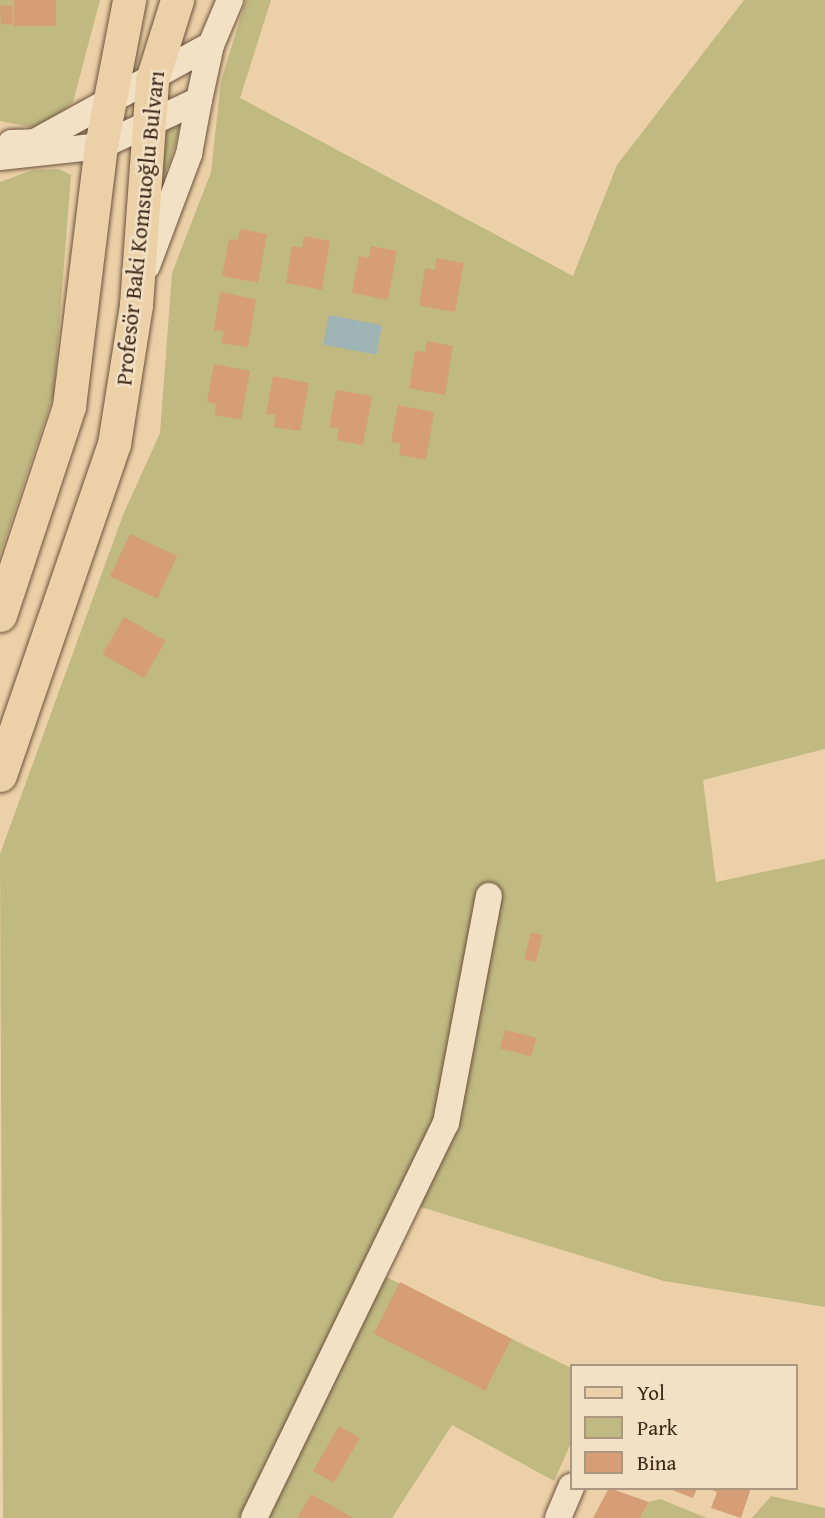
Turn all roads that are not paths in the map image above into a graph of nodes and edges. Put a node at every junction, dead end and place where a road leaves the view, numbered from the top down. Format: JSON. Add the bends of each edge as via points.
{"nodes":[{"id":1,"x":129,"y":0,"type":"edge"},
{"id":2,"x":177,"y":0,"type":"edge"},
{"id":3,"x":230,"y":0,"type":"edge"},
{"id":4,"x":211,"y":45,"type":"junction"},
{"id":5,"x":152,"y":80,"type":"junction"},
{"id":6,"x":199,"y":100,"type":"junction"},
{"id":7,"x":108,"y":101,"type":"junction"},
{"id":8,"x":149,"y":119,"type":"junction"},
{"id":9,"x":101,"y":146,"type":"junction"},
{"id":10,"x":2,"y":155,"type":"edge"},
{"id":11,"x":135,"y":305,"type":"junction"},
{"id":12,"x":0,"y":615,"type":"edge"},
{"id":13,"x":0,"y":775,"type":"edge"},
{"id":14,"x":489,"y":896,"type":"dead end"},
{"id":15,"x":570,"y":1489,"type":"edge"},
{"id":16,"x":254,"y":1518,"type":"edge"},
{"id":17,"x":558,"y":1518,"type":"edge"}],
"edges":[{"from":1,"to":7,"type":"main road","name":"Profesör Baki Komsuoğlu Bulvarı"},
{"from":2,"to":5,"type":"main road","name":"Profesör Baki Komsuoğlu Bulvarı"},
{"from":3,"to":4,"type":"street"},
{"from":4,"to":5,"type":"street"},
{"from":4,"to":6,"type":"street"},
{"from":5,"to":7,"type":"street"},
{"from":5,"to":8,"type":"main road","name":"Profesör Baki Komsuoğlu Bulvarı"},
{"from":6,"to":8,"type":"street"},
{"from":6,"to":11,"type":"street","via":[[189,154]]},
{"from":7,"to":9,"type":"main road","name":"Profesör Baki Komsuoğlu Bulvarı"},
{"from":7,"to":10,"type":"street"},
{"from":8,"to":9,"type":"street"},
{"from":8,"to":11,"type":"main road","name":"Profesör Baki Komsuoğlu Bulvarı"},
{"from":9,"to":10,"type":"street"},
{"from":9,"to":12,"type":"main road","name":"Profesör Baki Komsuoğlu Bulvarı","via":[[69,406]]},
{"from":11,"to":13,"type":"main road","name":"Profesör Baki Komsuoğlu Bulvarı","via":[[104,482]]},
{"from":14,"to":16,"type":"street","via":[[446,1123]]},
{"from":15,"to":17,"type":"street"}]}
